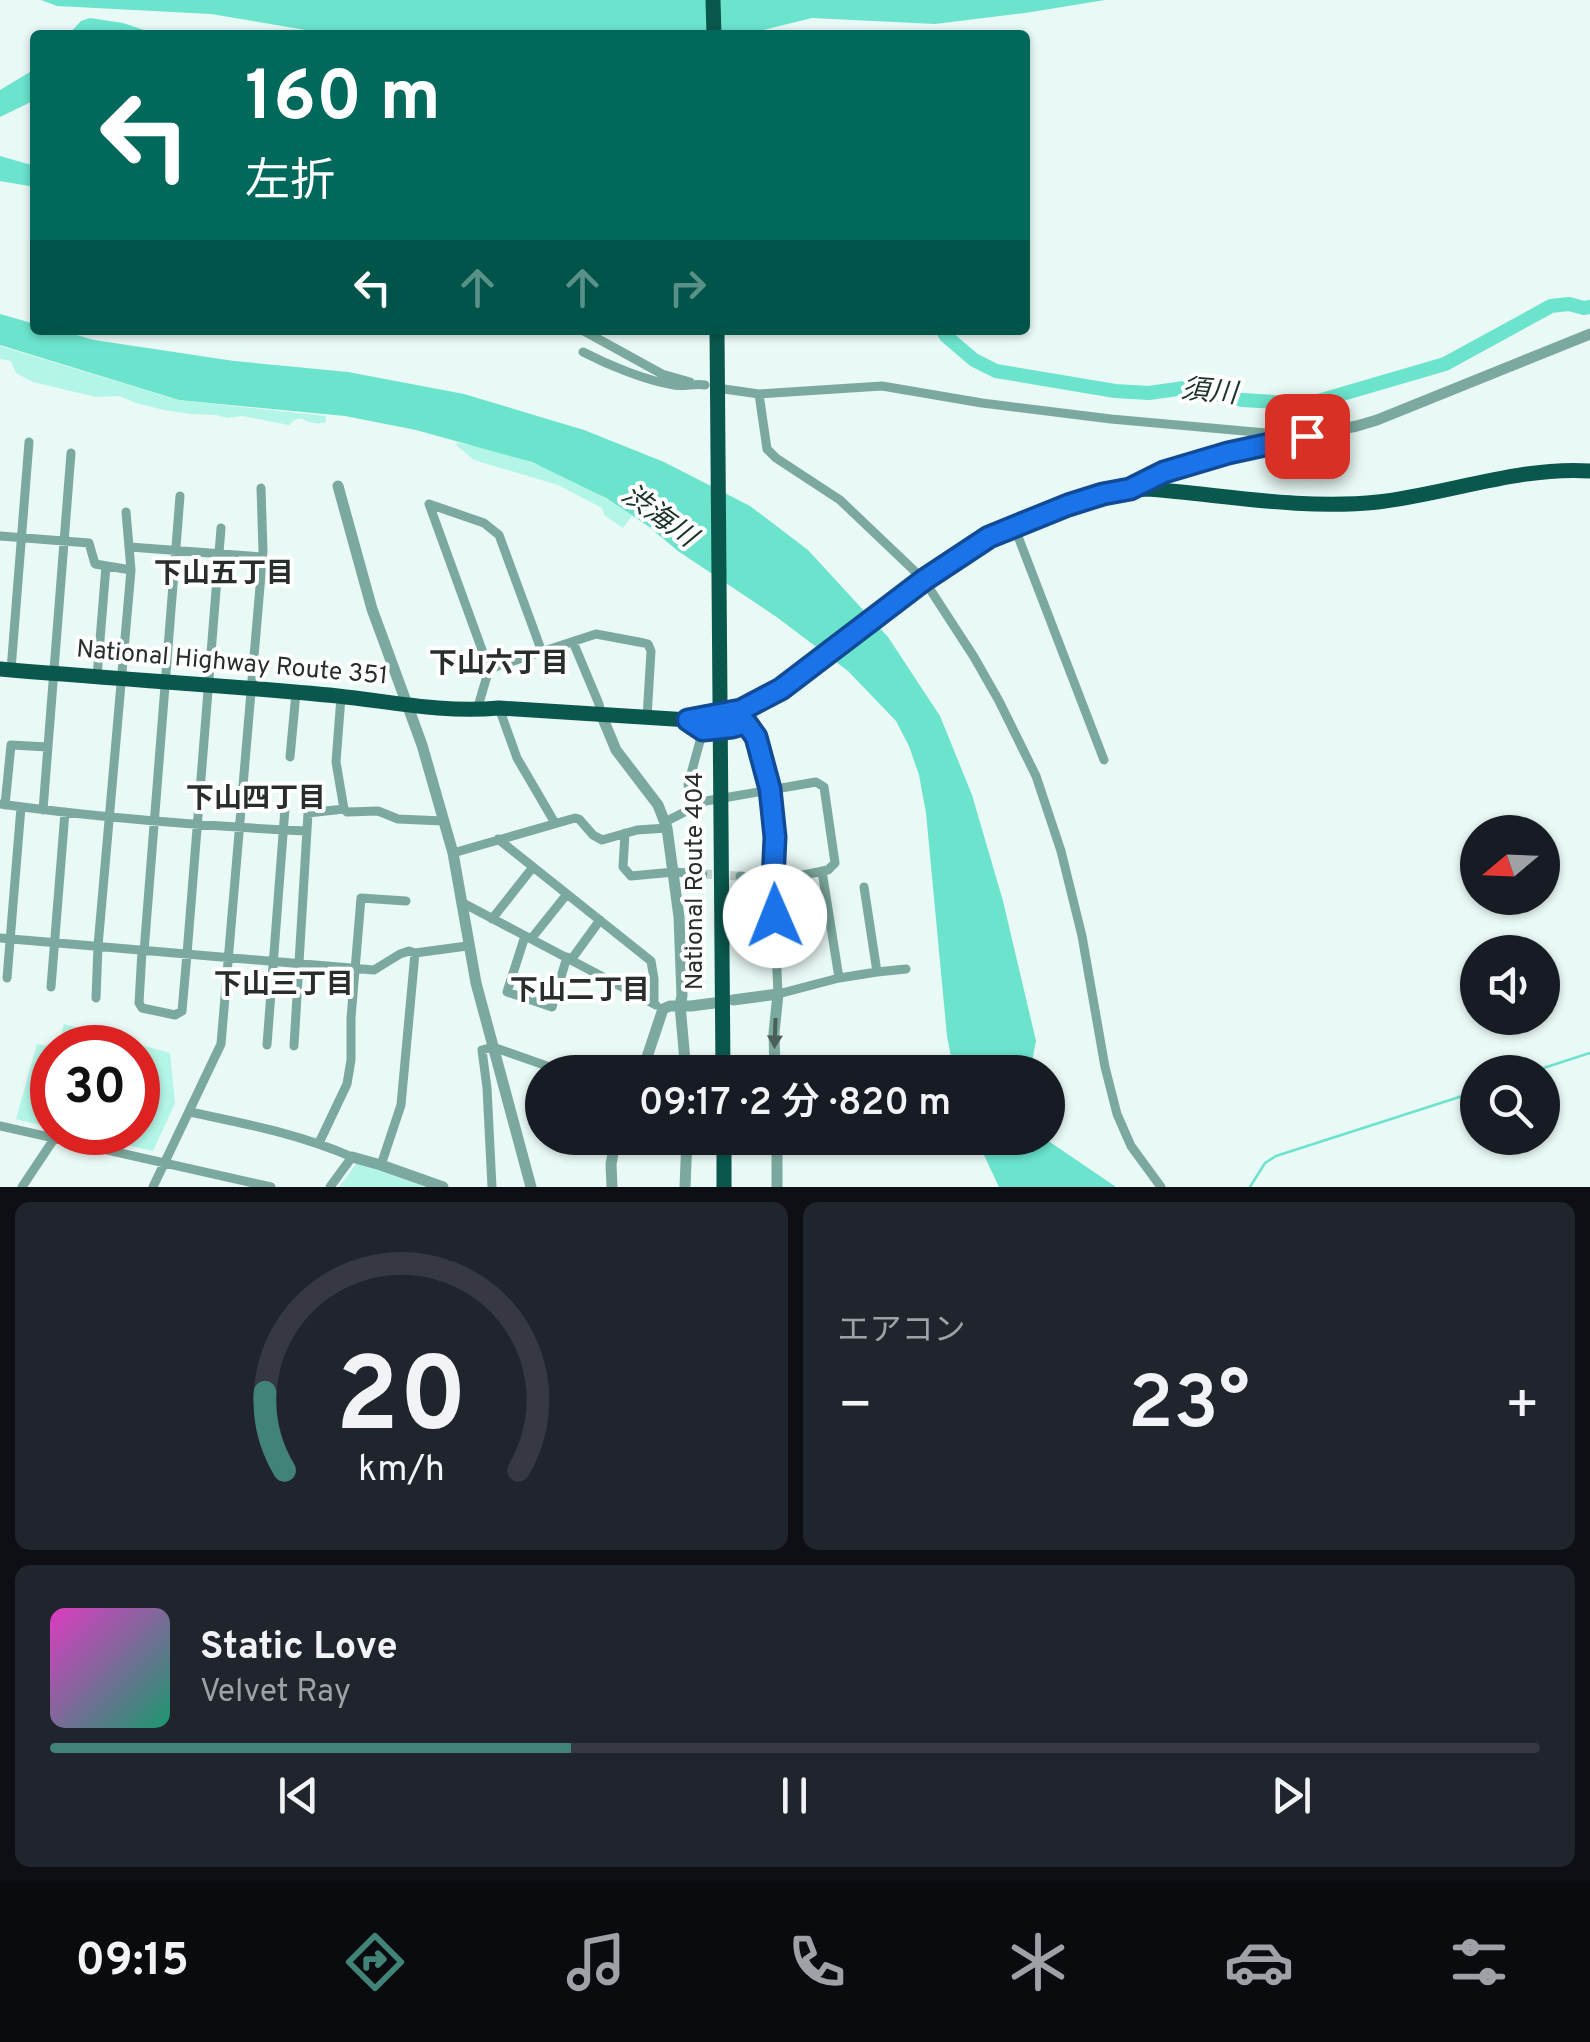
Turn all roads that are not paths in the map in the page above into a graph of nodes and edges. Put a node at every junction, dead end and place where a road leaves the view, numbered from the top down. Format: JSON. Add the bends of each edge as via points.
{"nodes":[{"id":1,"x":713,"y":0,"type":"edge"},
{"id":2,"x":714,"y":30,"type":"edge"},
{"id":3,"x":1590,"y":334,"type":"edge"},
{"id":4,"x":591,"y":335,"type":"edge"},
{"id":5,"x":716,"y":335,"type":"edge"},
{"id":6,"x":584,"y":352,"type":"dead end"},
{"id":7,"x":692,"y":383,"type":"junction"},
{"id":8,"x":705,"y":385,"type":"dead end"},
{"id":9,"x":724,"y":389,"type":"dead end"},
{"id":10,"x":759,"y":394,"type":"junction"},
{"id":11,"x":1307,"y":436,"type":"junction"},
{"id":12,"x":30,"y":442,"type":"dead end"},
{"id":13,"x":71,"y":453,"type":"dead end"},
{"id":14,"x":1590,"y":471,"type":"edge"},
{"id":15,"x":338,"y":486,"type":"dead end"},
{"id":16,"x":261,"y":488,"type":"dead end"},
{"id":17,"x":1130,"y":489,"type":"junction"},
{"id":18,"x":180,"y":496,"type":"dead end"},
{"id":19,"x":126,"y":512,"type":"dead end"},
{"id":20,"x":1014,"y":526,"type":"junction"},
{"id":21,"x":222,"y":528,"type":"dead end"},
{"id":22,"x":0,"y":536,"type":"edge"},
{"id":23,"x":22,"y":538,"type":"junction"},
{"id":24,"x":65,"y":541,"type":"junction"},
{"id":25,"x":130,"y":546,"type":"junction"},
{"id":26,"x":175,"y":551,"type":"junction"},
{"id":27,"x":219,"y":554,"type":"junction"},
{"id":28,"x":262,"y":557,"type":"junction"},
{"id":29,"x":106,"y":566,"type":"junction"},
{"id":30,"x":131,"y":570,"type":"junction"},
{"id":31,"x":920,"y":582,"type":"junction"},
{"id":32,"x":574,"y":642,"type":"junction"},
{"id":33,"x":542,"y":652,"type":"junction"},
{"id":34,"x":490,"y":669,"type":"junction"},
{"id":35,"x":6,"y":670,"type":"edge"},
{"id":36,"x":55,"y":673,"type":"junction"},
{"id":37,"x":97,"y":677,"type":"junction"},
{"id":38,"x":121,"y":678,"type":"junction"},
{"id":39,"x":166,"y":682,"type":"junction"},
{"id":40,"x":209,"y":686,"type":"junction"},
{"id":41,"x":252,"y":690,"type":"junction"},
{"id":42,"x":296,"y":694,"type":"junction"},
{"id":43,"x":340,"y":696,"type":"junction"},
{"id":44,"x":407,"y":706,"type":"junction"},
{"id":45,"x":499,"y":708,"type":"junction"},
{"id":46,"x":477,"y":710,"type":"junction"},
{"id":47,"x":601,"y":714,"type":"junction"},
{"id":48,"x":647,"y":718,"type":"junction"},
{"id":49,"x":688,"y":720,"type":"junction"},
{"id":50,"x":703,"y":730,"type":"junction"},
{"id":51,"x":48,"y":746,"type":"junction"},
{"id":52,"x":290,"y":757,"type":"dead end"},
{"id":53,"x":1104,"y":760,"type":"dead end"},
{"id":54,"x":770,"y":789,"type":"junction"},
{"id":55,"x":286,"y":795,"type":"dead end"},
{"id":56,"x":3,"y":804,"type":"edge"},
{"id":57,"x":696,"y":804,"type":"junction"},
{"id":58,"x":21,"y":807,"type":"junction"},
{"id":59,"x":344,"y":809,"type":"junction"},
{"id":60,"x":43,"y":810,"type":"junction"},
{"id":61,"x":65,"y":812,"type":"junction"},
{"id":62,"x":110,"y":815,"type":"junction"},
{"id":63,"x":154,"y":820,"type":"junction"},
{"id":64,"x":443,"y":820,"type":"junction"},
{"id":65,"x":198,"y":823,"type":"junction"},
{"id":66,"x":555,"y":823,"type":"junction"},
{"id":67,"x":666,"y":825,"type":"junction"},
{"id":68,"x":240,"y":827,"type":"junction"},
{"id":69,"x":283,"y":830,"type":"junction"},
{"id":70,"x":306,"y":830,"type":"junction"},
{"id":71,"x":625,"y":833,"type":"junction"},
{"id":72,"x":498,"y":840,"type":"junction"},
{"id":73,"x":453,"y":853,"type":"junction"},
{"id":74,"x":533,"y":867,"type":"junction"},
{"id":75,"x":822,"y":871,"type":"junction"},
{"id":76,"x":674,"y":872,"type":"junction"},
{"id":77,"x":702,"y":874,"type":"tunnel mouth"},
{"id":78,"x":740,"y":876,"type":"tunnel mouth"},
{"id":79,"x":773,"y":881,"type":"junction"},
{"id":80,"x":864,"y":887,"type":"dead end"},
{"id":81,"x":567,"y":894,"type":"junction"},
{"id":82,"x":406,"y":901,"type":"dead end"},
{"id":83,"x":463,"y":903,"type":"junction"},
{"id":84,"x":492,"y":919,"type":"junction"},
{"id":85,"x":600,"y":920,"type":"junction"},
{"id":86,"x":5,"y":938,"type":"edge"},
{"id":87,"x":528,"y":938,"type":"junction"},
{"id":88,"x":55,"y":943,"type":"junction"},
{"id":89,"x":98,"y":946,"type":"junction"},
{"id":90,"x":467,"y":946,"type":"junction"},
{"id":91,"x":143,"y":952,"type":"junction"},
{"id":92,"x":415,"y":953,"type":"junction"},
{"id":93,"x":187,"y":954,"type":"junction"},
{"id":94,"x":229,"y":957,"type":"junction"},
{"id":95,"x":569,"y":959,"type":"junction"},
{"id":96,"x":274,"y":961,"type":"junction"},
{"id":97,"x":298,"y":963,"type":"junction"},
{"id":98,"x":355,"y":967,"type":"junction"},
{"id":99,"x":906,"y":969,"type":"dead end"},
{"id":100,"x":878,"y":972,"type":"junction"},
{"id":101,"x":7,"y":978,"type":"dead end"},
{"id":102,"x":840,"y":978,"type":"junction"},
{"id":103,"x":51,"y":987,"type":"dead end"},
{"id":104,"x":778,"y":994,"type":"junction"},
{"id":105,"x":96,"y":998,"type":"dead end"},
{"id":106,"x":733,"y":1000,"type":"dead end"},
{"id":107,"x":714,"y":1002,"type":"dead end"},
{"id":108,"x":680,"y":1005,"type":"junction"},
{"id":109,"x":658,"y":1006,"type":"junction"},
{"id":110,"x":268,"y":1045,"type":"dead end"},
{"id":111,"x":294,"y":1046,"type":"dead end"},
{"id":112,"x":493,"y":1047,"type":"junction"},
{"id":113,"x":646,"y":1055,"type":"edge"},
{"id":114,"x":684,"y":1055,"type":"edge"},
{"id":115,"x":723,"y":1055,"type":"edge"},
{"id":116,"x":775,"y":1055,"type":"edge"},
{"id":117,"x":525,"y":1058,"type":"edge"},
{"id":118,"x":190,"y":1112,"type":"junction"},
{"id":119,"x":0,"y":1126,"type":"edge"},
{"id":120,"x":30,"y":1133,"type":"edge"},
{"id":121,"x":319,"y":1143,"type":"junction"},
{"id":122,"x":43,"y":1155,"type":"edge"},
{"id":123,"x":124,"y":1155,"type":"edge"},
{"id":124,"x":613,"y":1155,"type":"edge"},
{"id":125,"x":686,"y":1155,"type":"edge"},
{"id":126,"x":724,"y":1155,"type":"edge"},
{"id":127,"x":777,"y":1155,"type":"edge"},
{"id":128,"x":352,"y":1157,"type":"junction"},
{"id":129,"x":164,"y":1164,"type":"junction"},
{"id":130,"x":382,"y":1165,"type":"junction"},
{"id":131,"x":22,"y":1187,"type":"edge"},
{"id":132,"x":153,"y":1187,"type":"edge"},
{"id":133,"x":271,"y":1187,"type":"edge"},
{"id":134,"x":330,"y":1187,"type":"edge"},
{"id":135,"x":443,"y":1187,"type":"edge"},
{"id":136,"x":492,"y":1187,"type":"edge"},
{"id":137,"x":531,"y":1187,"type":"edge"},
{"id":138,"x":612,"y":1187,"type":"edge"},
{"id":139,"x":685,"y":1187,"type":"edge"},
{"id":140,"x":724,"y":1187,"type":"edge"},
{"id":141,"x":778,"y":1187,"type":"edge"},
{"id":142,"x":1161,"y":1187,"type":"edge"}],
"edges":[{"from":1,"to":2,"type":"highway"},
{"from":3,"to":11,"type":"street","via":[[1377,420]]},
{"from":4,"to":7,"type":"street"},
{"from":5,"to":115,"type":"highway","name":"National Route 404"},
{"from":6,"to":7,"type":"street","via":[[665,384]]},
{"from":7,"to":8,"type":"street"},
{"from":9,"to":10,"type":"street"},
{"from":10,"to":11,"type":"street","via":[[882,386],[982,403]]},
{"from":10,"to":31,"type":"street","via":[[771,454],[840,500]]},
{"from":11,"to":17,"type":"street","via":[[1203,460]]},
{"from":12,"to":23,"type":"street"},
{"from":13,"to":24,"type":"street"},
{"from":14,"to":17,"type":"highway","name":"National Highway Route 351","via":[[1354,504]]},
{"from":15,"to":44,"type":"street"},
{"from":16,"to":28,"type":"street"},
{"from":17,"to":20,"type":"highway","name":"National Highway Route 351"},
{"from":18,"to":26,"type":"street"},
{"from":19,"to":25,"type":"street"},
{"from":20,"to":31,"type":"highway","name":"National Highway Route 351"},
{"from":20,"to":53,"type":"street"},
{"from":21,"to":27,"type":"street"},
{"from":22,"to":23,"type":"street"},
{"from":23,"to":24,"type":"street"},
{"from":23,"to":35,"type":"street"},
{"from":24,"to":29,"type":"street","via":[[89,544],[95,564]]},
{"from":24,"to":36,"type":"street"},
{"from":25,"to":26,"type":"street"},
{"from":25,"to":30,"type":"street"},
{"from":26,"to":27,"type":"street"},
{"from":26,"to":39,"type":"street"},
{"from":27,"to":28,"type":"street"},
{"from":27,"to":40,"type":"street"},
{"from":28,"to":41,"type":"street"},
{"from":29,"to":30,"type":"street"},
{"from":29,"to":37,"type":"street"},
{"from":30,"to":38,"type":"street"},
{"from":31,"to":49,"type":"highway","name":"National Highway Route 351","via":[[785,686],[741,710]]},
{"from":31,"to":142,"type":"street","via":[[989,681],[1036,776],[1072,890],[1117,1114]]},
{"from":32,"to":33,"type":"street"},
{"from":32,"to":47,"type":"street"},
{"from":32,"to":48,"type":"street","via":[[596,634],[648,644]]},
{"from":33,"to":34,"type":"street"},
{"from":33,"to":34,"type":"street","via":[[500,534],[429,504]]},
{"from":34,"to":46,"type":"street"},
{"from":35,"to":36,"type":"highway","name":"National Highway Route 351"},
{"from":36,"to":37,"type":"highway","name":"National Highway Route 351"},
{"from":36,"to":51,"type":"street"},
{"from":37,"to":38,"type":"highway","name":"National Highway Route 351"},
{"from":38,"to":39,"type":"highway","name":"National Highway Route 351"},
{"from":38,"to":62,"type":"street"},
{"from":39,"to":40,"type":"highway","name":"National Highway Route 351"},
{"from":39,"to":63,"type":"street"},
{"from":40,"to":41,"type":"highway","name":"National Highway Route 351"},
{"from":40,"to":65,"type":"street"},
{"from":41,"to":42,"type":"highway","name":"National Highway Route 351"},
{"from":41,"to":68,"type":"street"},
{"from":42,"to":43,"type":"highway","name":"National Highway Route 351"},
{"from":42,"to":52,"type":"street"},
{"from":43,"to":44,"type":"highway","name":"National Highway Route 351"},
{"from":43,"to":59,"type":"street","via":[[336,762]]},
{"from":44,"to":46,"type":"highway","name":"National Highway Route 351"},
{"from":44,"to":64,"type":"street"},
{"from":45,"to":46,"type":"highway","name":"National Highway Route 351"},
{"from":45,"to":47,"type":"highway","name":"National Highway Route 351"},
{"from":45,"to":66,"type":"street","via":[[517,758]]},
{"from":47,"to":48,"type":"highway","name":"National Highway Route 351"},
{"from":47,"to":67,"type":"street","via":[[616,750]]},
{"from":48,"to":49,"type":"highway","name":"National Highway Route 351"},
{"from":49,"to":50,"type":"street"},
{"from":50,"to":54,"type":"street","via":[[750,726]]},
{"from":50,"to":57,"type":"street","via":[[688,785]]},
{"from":51,"to":56,"type":"street","via":[[11,745]]},
{"from":51,"to":60,"type":"street"},
{"from":54,"to":57,"type":"street"},
{"from":54,"to":75,"type":"street","via":[[816,782],[824,787],[835,863]]},
{"from":54,"to":79,"type":"street"},
{"from":55,"to":69,"type":"street"},
{"from":56,"to":58,"type":"street"},
{"from":57,"to":67,"type":"street"},
{"from":58,"to":60,"type":"street"},
{"from":58,"to":86,"type":"street"},
{"from":59,"to":64,"type":"street"},
{"from":59,"to":70,"type":"street","via":[[308,813]]},
{"from":60,"to":61,"type":"street"},
{"from":61,"to":62,"type":"street"},
{"from":61,"to":88,"type":"street"},
{"from":62,"to":63,"type":"street"},
{"from":62,"to":89,"type":"street"},
{"from":63,"to":65,"type":"street"},
{"from":63,"to":91,"type":"street"},
{"from":64,"to":73,"type":"street"},
{"from":65,"to":68,"type":"street"},
{"from":65,"to":93,"type":"street"},
{"from":66,"to":71,"type":"street","via":[[579,819],[602,840]]},
{"from":66,"to":72,"type":"street"},
{"from":67,"to":71,"type":"street"},
{"from":67,"to":76,"type":"street"},
{"from":68,"to":69,"type":"street"},
{"from":68,"to":94,"type":"street"},
{"from":69,"to":70,"type":"street"},
{"from":69,"to":96,"type":"street"},
{"from":70,"to":97,"type":"street"},
{"from":71,"to":76,"type":"street","via":[[623,868],[631,876]]},
{"from":72,"to":73,"type":"street"},
{"from":72,"to":74,"type":"street"},
{"from":73,"to":83,"type":"street"},
{"from":74,"to":81,"type":"street"},
{"from":74,"to":84,"type":"street"},
{"from":75,"to":79,"type":"street"},
{"from":75,"to":102,"type":"street"},
{"from":76,"to":77,"type":"street"},
{"from":76,"to":108,"type":"street"},
{"from":78,"to":79,"type":"street"},
{"from":79,"to":104,"type":"street"},
{"from":80,"to":100,"type":"street"},
{"from":81,"to":85,"type":"street"},
{"from":81,"to":87,"type":"street"},
{"from":82,"to":98,"type":"street","via":[[361,898]]},
{"from":83,"to":84,"type":"street"},
{"from":83,"to":90,"type":"street"},
{"from":84,"to":87,"type":"street"},
{"from":85,"to":95,"type":"street"},
{"from":85,"to":109,"type":"street","via":[[651,961]]},
{"from":86,"to":88,"type":"street"},
{"from":86,"to":101,"type":"street"},
{"from":87,"to":95,"type":"street"},
{"from":87,"to":95,"type":"street","via":[[507,992],[552,1006]]},
{"from":88,"to":89,"type":"street"},
{"from":88,"to":103,"type":"street"},
{"from":89,"to":91,"type":"street"},
{"from":89,"to":105,"type":"street"},
{"from":90,"to":92,"type":"street"},
{"from":90,"to":112,"type":"street"},
{"from":91,"to":93,"type":"street"},
{"from":91,"to":93,"type":"street","via":[[138,1003],[175,1016],[182,1011]]},
{"from":92,"to":98,"type":"street","via":[[409,950],[374,970]]},
{"from":92,"to":130,"type":"street","via":[[402,1104]]},
{"from":93,"to":94,"type":"street"},
{"from":94,"to":96,"type":"street"},
{"from":94,"to":118,"type":"street","via":[[221,1044]]},
{"from":95,"to":109,"type":"street"},
{"from":96,"to":97,"type":"street"},
{"from":96,"to":110,"type":"street"},
{"from":97,"to":98,"type":"street"},
{"from":97,"to":111,"type":"street"},
{"from":98,"to":121,"type":"street","via":[[347,1084]]},
{"from":99,"to":100,"type":"street"},
{"from":100,"to":102,"type":"street"},
{"from":102,"to":104,"type":"street"},
{"from":104,"to":106,"type":"street"},
{"from":104,"to":116,"type":"street","one_way":true},
{"from":107,"to":108,"type":"street"},
{"from":108,"to":109,"type":"street"},
{"from":108,"to":114,"type":"street"},
{"from":109,"to":113,"type":"street"},
{"from":112,"to":117,"type":"street"},
{"from":112,"to":136,"type":"street","via":[[482,1050]]},
{"from":112,"to":137,"type":"street"},
{"from":118,"to":121,"type":"street"},
{"from":118,"to":129,"type":"street"},
{"from":119,"to":120,"type":"street"},
{"from":121,"to":128,"type":"street"},
{"from":122,"to":131,"type":"street"},
{"from":123,"to":129,"type":"street"},
{"from":124,"to":138,"type":"street"},
{"from":125,"to":139,"type":"street"},
{"from":126,"to":140,"type":"highway"},
{"from":127,"to":141,"type":"street"},
{"from":128,"to":130,"type":"street"},
{"from":128,"to":134,"type":"street"},
{"from":129,"to":132,"type":"street"},
{"from":129,"to":133,"type":"street"},
{"from":130,"to":135,"type":"street"}]}
